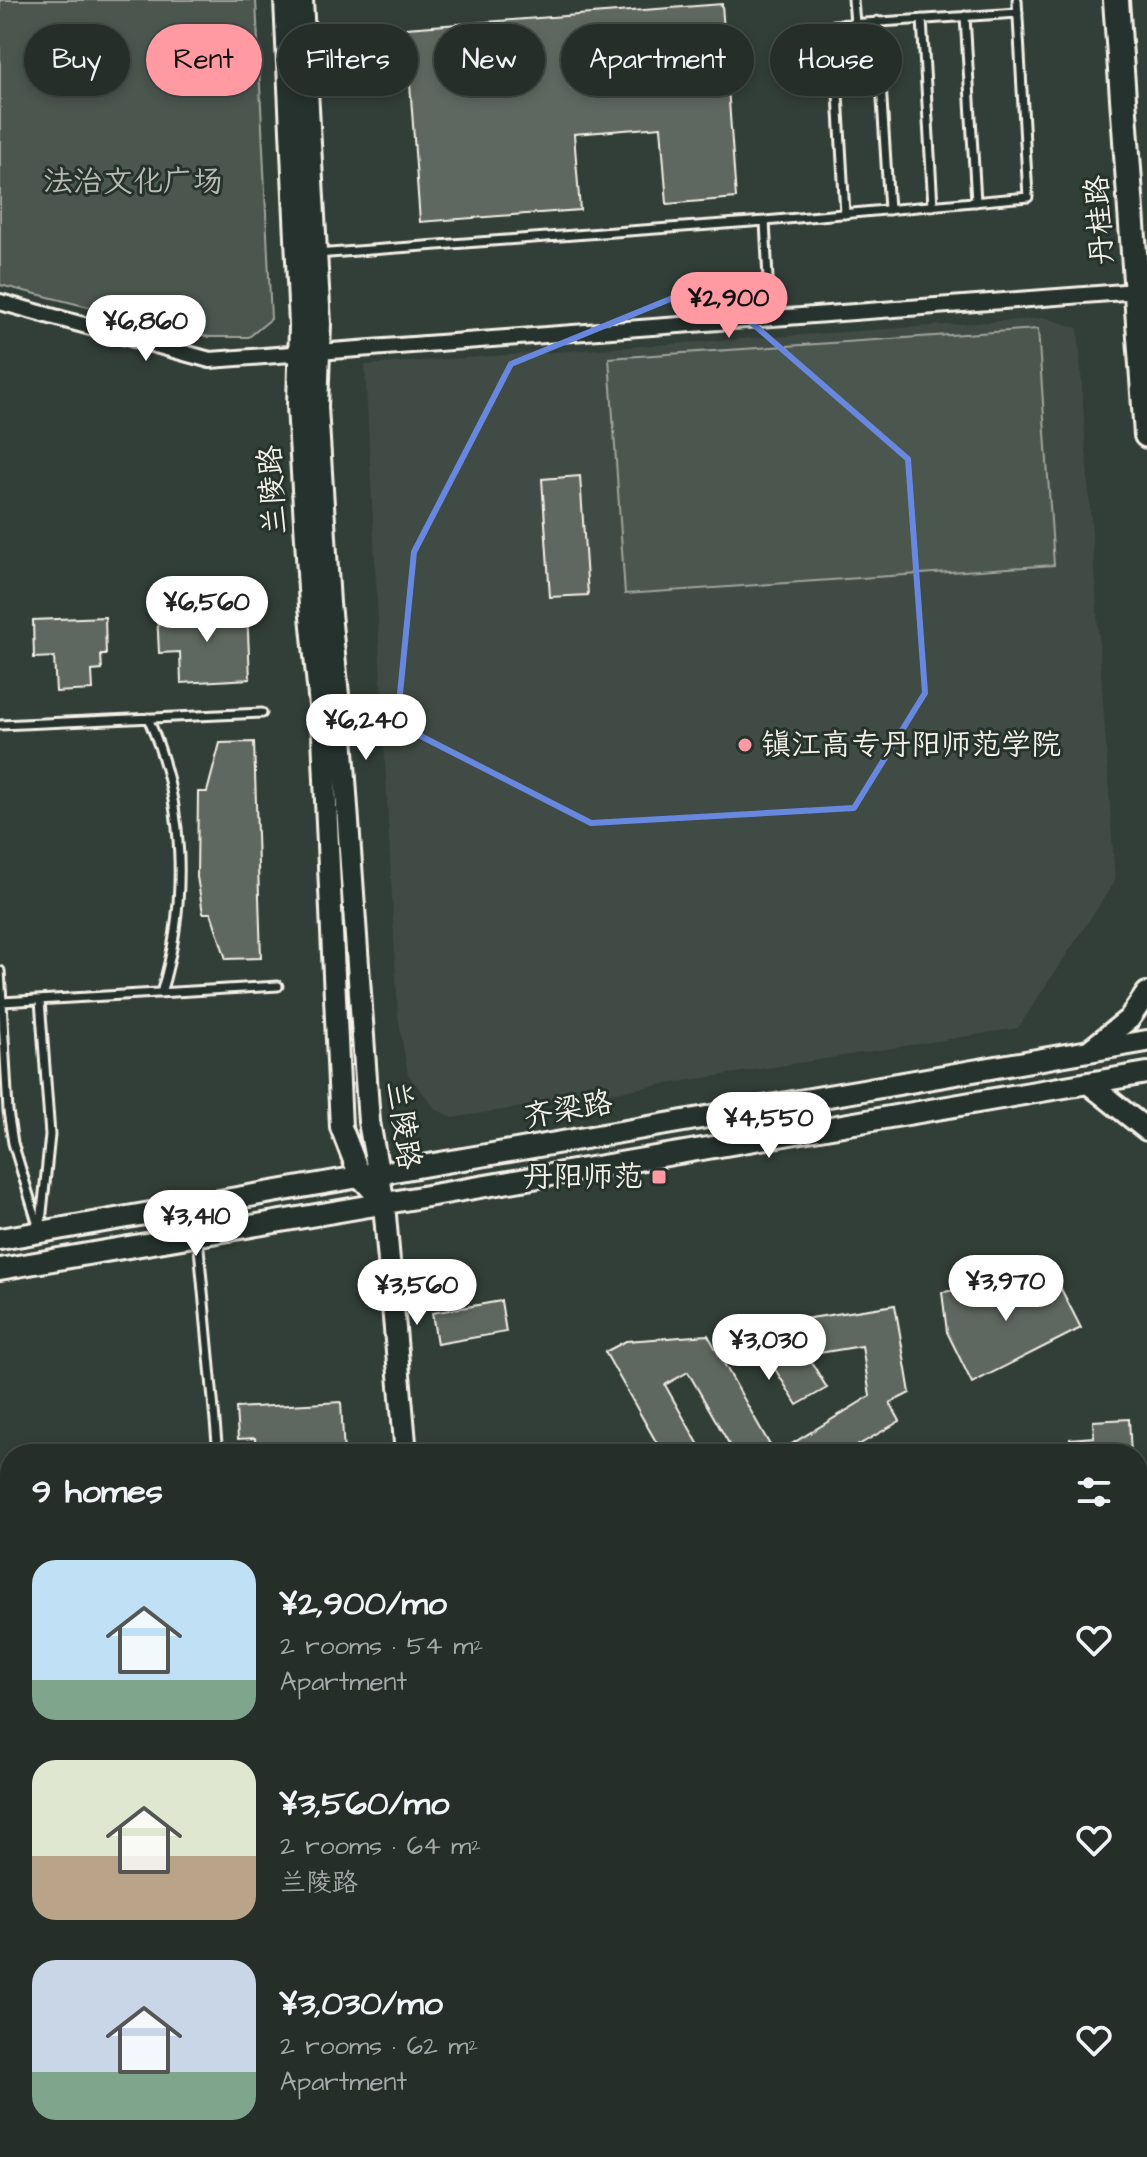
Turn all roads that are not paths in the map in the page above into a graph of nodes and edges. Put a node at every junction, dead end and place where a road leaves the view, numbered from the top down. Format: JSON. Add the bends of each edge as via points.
{"nodes":[{"id":1,"x":285,"y":0,"type":"edge"},
{"id":2,"x":302,"y":0,"type":"edge"},
{"id":3,"x":853,"y":0,"type":"edge"},
{"id":4,"x":1017,"y":0,"type":"edge"},
{"id":5,"x":1116,"y":0,"type":"edge"},
{"id":6,"x":1018,"y":13,"type":"junction"},
{"id":7,"x":965,"y":16,"type":"junction"},
{"id":8,"x":922,"y":19,"type":"junction"},
{"id":9,"x":877,"y":21,"type":"junction"},
{"id":10,"x":855,"y":23,"type":"junction"},
{"id":11,"x":976,"y":202,"type":"junction"},
{"id":12,"x":933,"y":206,"type":"junction"},
{"id":13,"x":889,"y":210,"type":"junction"},
{"id":14,"x":845,"y":214,"type":"junction"},
{"id":15,"x":765,"y":221,"type":"junction"},
{"id":16,"x":316,"y":254,"type":"junction"},
{"id":17,"x":1137,"y":291,"type":"junction"},
{"id":18,"x":0,"y":302,"type":"edge"},
{"id":19,"x":770,"y":318,"type":"junction"},
{"id":20,"x":309,"y":353,"type":"junction"},
{"id":21,"x":1147,"y":435,"type":"edge"},
{"id":22,"x":262,"y":713,"type":"dead end"},
{"id":23,"x":148,"y":718,"type":"junction"},
{"id":24,"x":0,"y":725,"type":"edge"},
{"id":25,"x":0,"y":971,"type":"edge"},
{"id":26,"x":278,"y":986,"type":"dead end"},
{"id":27,"x":161,"y":993,"type":"junction"},
{"id":28,"x":1147,"y":993,"type":"edge"},
{"id":29,"x":40,"y":1000,"type":"junction"},
{"id":30,"x":2,"y":1002,"type":"edge"},
{"id":31,"x":1147,"y":1041,"type":"edge"},
{"id":32,"x":1087,"y":1052,"type":"junction"},
{"id":33,"x":1147,"y":1073,"type":"edge"},
{"id":34,"x":1088,"y":1083,"type":"junction"},
{"id":35,"x":1147,"y":1130,"type":"edge"},
{"id":36,"x":369,"y":1175,"type":"junction"},
{"id":37,"x":384,"y":1204,"type":"junction"},
{"id":38,"x":40,"y":1232,"type":"junction"},
{"id":39,"x":198,"y":1235,"type":"junction"},
{"id":40,"x":0,"y":1239,"type":"edge"},
{"id":41,"x":0,"y":1269,"type":"edge"},
{"id":42,"x":217,"y":1444,"type":"edge"},
{"id":43,"x":405,"y":1444,"type":"edge"}],
"edges":[{"from":1,"to":20,"type":"street","name":"兰陵路"},
{"from":2,"to":16,"type":"street","name":"兰陵路"},
{"from":3,"to":10,"type":"lane"},
{"from":4,"to":6,"type":"lane"},
{"from":5,"to":17,"type":"main road","name":"丹桂路"},
{"from":6,"to":7,"type":"lane"},
{"from":6,"to":11,"type":"lane","via":[[1028,197]]},
{"from":7,"to":8,"type":"lane"},
{"from":7,"to":11,"type":"lane"},
{"from":8,"to":9,"type":"lane"},
{"from":8,"to":12,"type":"lane"},
{"from":9,"to":10,"type":"lane"},
{"from":9,"to":13,"type":"lane"},
{"from":10,"to":14,"type":"lane","via":[[834,25]]},
{"from":11,"to":12,"type":"lane"},
{"from":12,"to":13,"type":"lane"},
{"from":13,"to":14,"type":"lane"},
{"from":14,"to":15,"type":"lane"},
{"from":15,"to":16,"type":"lane"},
{"from":15,"to":19,"type":"lane"},
{"from":16,"to":20,"type":"street","name":"兰陵路","via":[[320,324]]},
{"from":17,"to":19,"type":"street"},
{"from":17,"to":21,"type":"main road","name":"丹桂路"},
{"from":18,"to":20,"type":"street","via":[[210,360]]},
{"from":19,"to":20,"type":"street"},
{"from":20,"to":36,"type":"street","name":"兰陵路","via":[[342,736]]},
{"from":20,"to":36,"type":"street","name":"兰陵路","via":[[298,406],[323,736],[341,1127]]},
{"from":22,"to":23,"type":"lane"},
{"from":23,"to":24,"type":"lane"},
{"from":23,"to":27,"type":"lane","via":[[171,786],[179,878],[172,956]]},
{"from":25,"to":30,"type":"lane"},
{"from":26,"to":27,"type":"lane"},
{"from":27,"to":29,"type":"lane"},
{"from":28,"to":32,"type":"street","via":[[1129,1019]]},
{"from":29,"to":30,"type":"lane"},
{"from":29,"to":38,"type":"lane","via":[[50,1135]]},
{"from":30,"to":38,"type":"lane","via":[[13,1143]]},
{"from":31,"to":32,"type":"street","name":"齐梁路"},
{"from":32,"to":36,"type":"street","name":"齐梁路"},
{"from":33,"to":34,"type":"street","name":"齐梁路"},
{"from":34,"to":35,"type":"street"},
{"from":34,"to":37,"type":"street","name":"齐梁路"},
{"from":36,"to":37,"type":"street","name":"兰陵路"},
{"from":36,"to":38,"type":"street","name":"齐梁路"},
{"from":37,"to":39,"type":"street","name":"齐梁路"},
{"from":37,"to":43,"type":"street","name":"兰陵路"},
{"from":38,"to":40,"type":"street","name":"齐梁路"},
{"from":39,"to":41,"type":"street","name":"齐梁路"},
{"from":39,"to":42,"type":"lane"}]}
